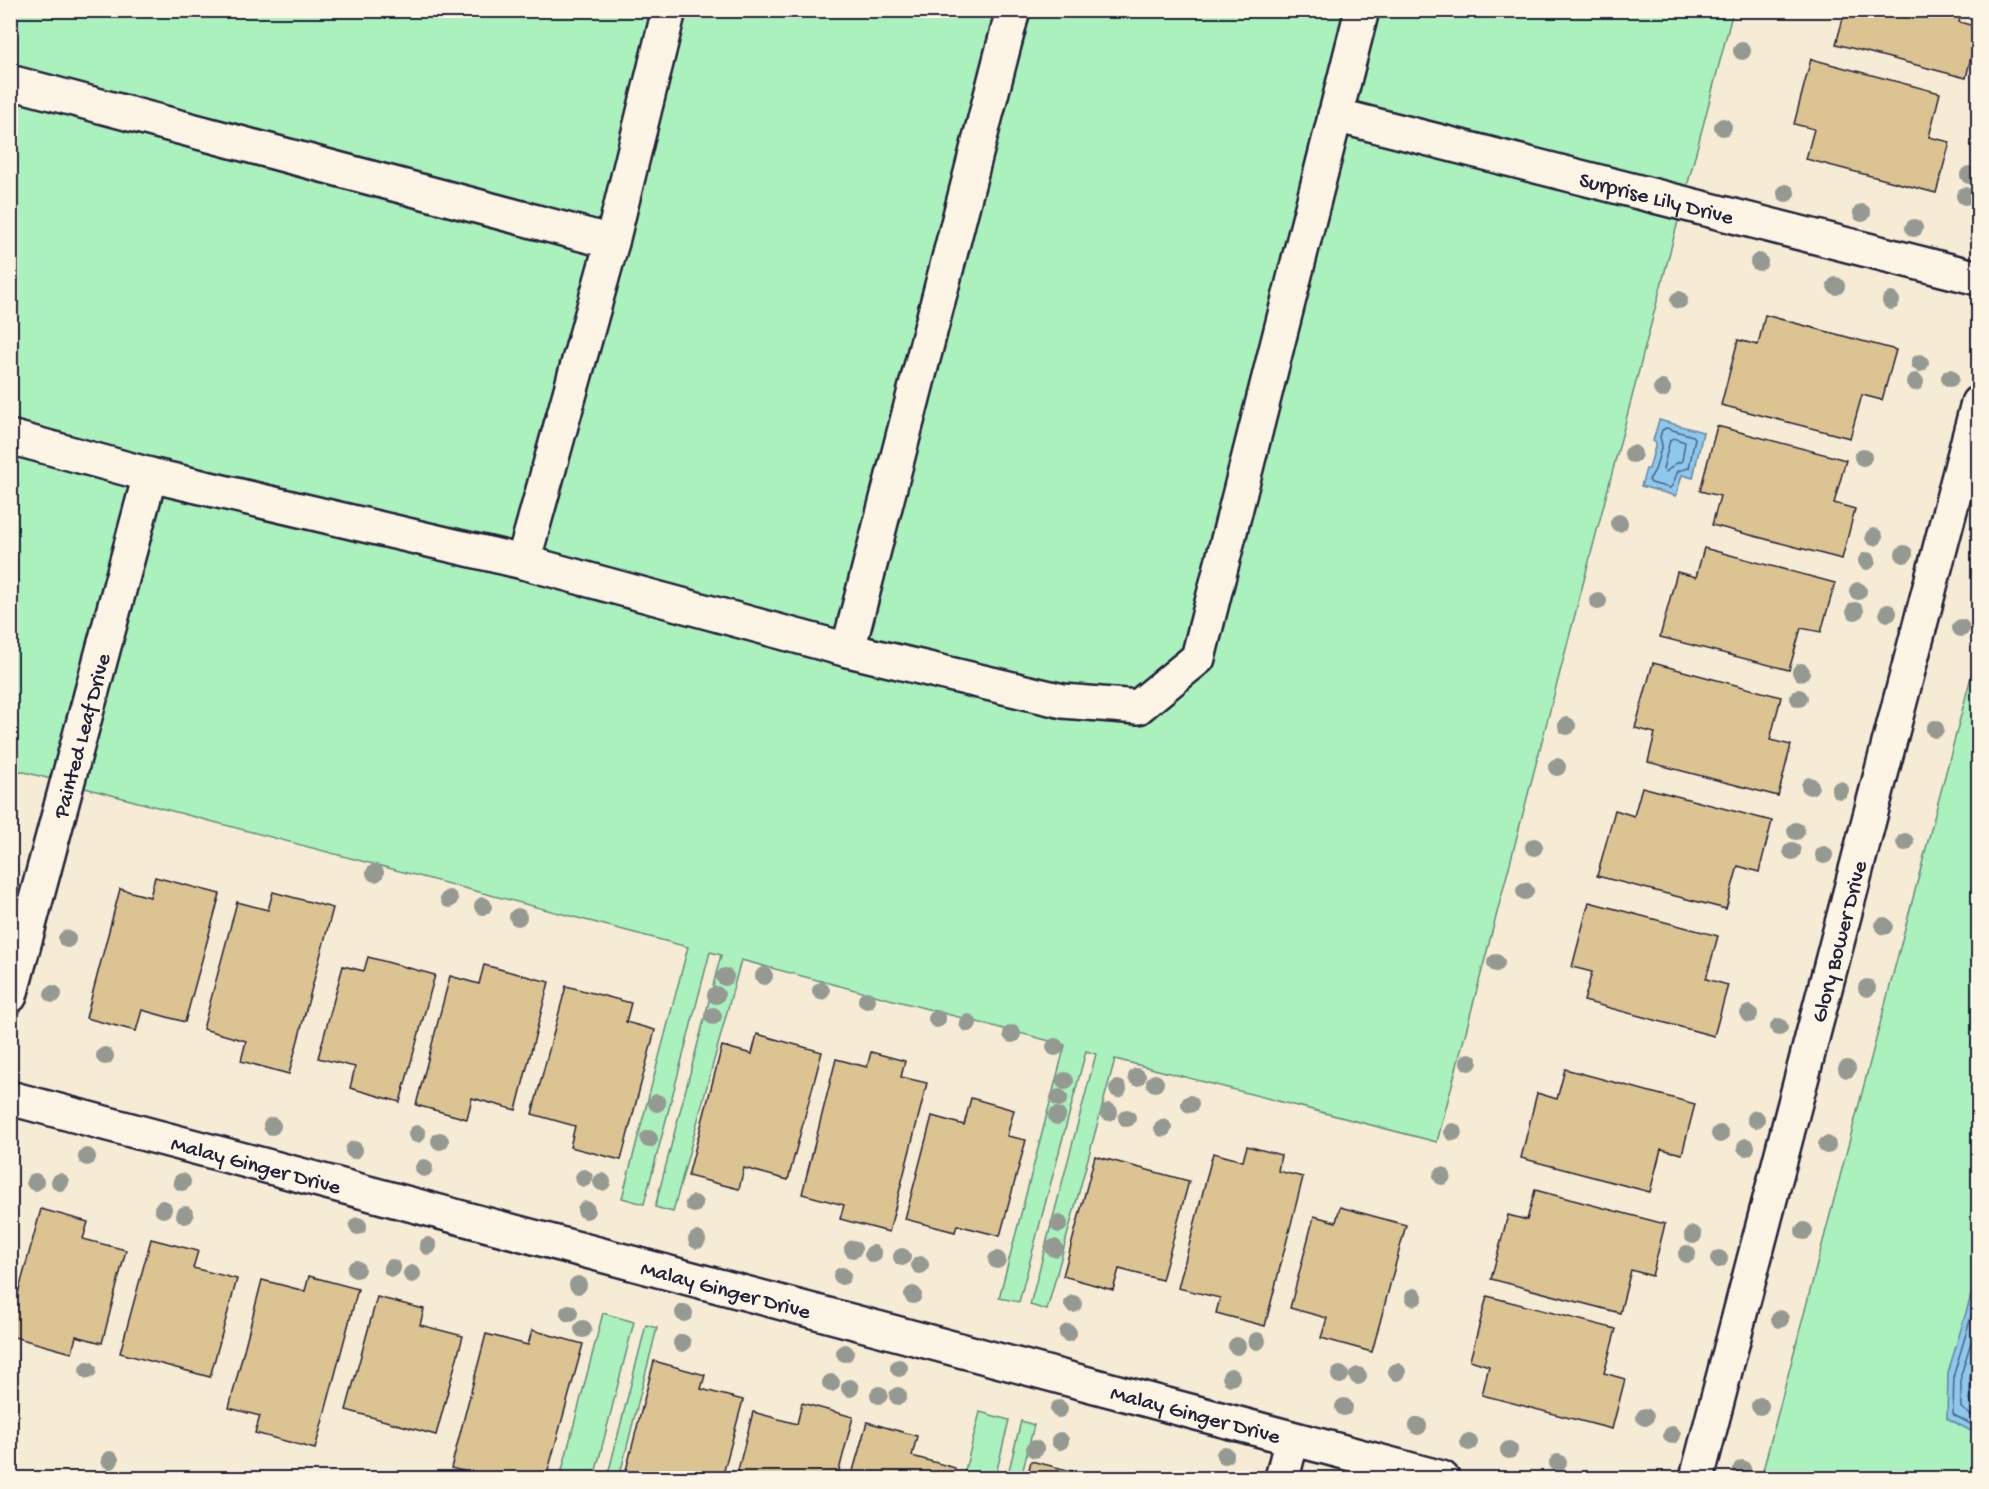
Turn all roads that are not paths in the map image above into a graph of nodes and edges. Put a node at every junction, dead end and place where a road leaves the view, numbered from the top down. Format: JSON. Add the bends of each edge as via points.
{"nodes":[{"id":1,"x":669,"y":10,"type":"edge"},
{"id":2,"x":1013,"y":10,"type":"edge"},
{"id":3,"x":1362,"y":10,"type":"edge"},
{"id":4,"x":10,"y":82,"type":"edge"},
{"id":5,"x":1335,"y":115,"type":"junction"},
{"id":6,"x":612,"y":242,"type":"junction"},
{"id":7,"x":1978,"y":278,"type":"edge"},
{"id":8,"x":1978,"y":403,"type":"edge"},
{"id":9,"x":10,"y":437,"type":"edge"},
{"id":10,"x":150,"y":475,"type":"junction"},
{"id":11,"x":523,"y":562,"type":"junction"},
{"id":12,"x":848,"y":650,"type":"junction"},
{"id":13,"x":10,"y":996,"type":"edge"},
{"id":14,"x":10,"y":1098,"type":"edge"},
{"id":15,"x":1292,"y":1439,"type":"junction"},
{"id":16,"x":1282,"y":1479,"type":"edge"},
{"id":17,"x":1442,"y":1479,"type":"edge"},
{"id":18,"x":1697,"y":1479,"type":"edge"}],
"edges":[{"from":1,"to":6,"type":"street"},
{"from":2,"to":12,"type":"street"},
{"from":3,"to":5,"type":"street"},
{"from":4,"to":6,"type":"street"},
{"from":5,"to":7,"type":"street","name":"Surprise Lily Drive"},
{"from":5,"to":12,"type":"street","via":[[1198,658],[1138,707],[1063,701]]},
{"from":6,"to":11,"type":"street"},
{"from":8,"to":18,"type":"street","name":"Glory Bower Drive"},
{"from":9,"to":10,"type":"street"},
{"from":10,"to":11,"type":"street"},
{"from":10,"to":13,"type":"street","name":"Painted Leaf Drive"},
{"from":11,"to":12,"type":"street"},
{"from":14,"to":15,"type":"street","name":"Malay Ginger Drive"},
{"from":15,"to":16,"type":"street"},
{"from":15,"to":17,"type":"street","name":"Malay Ginger Drive"}]}
